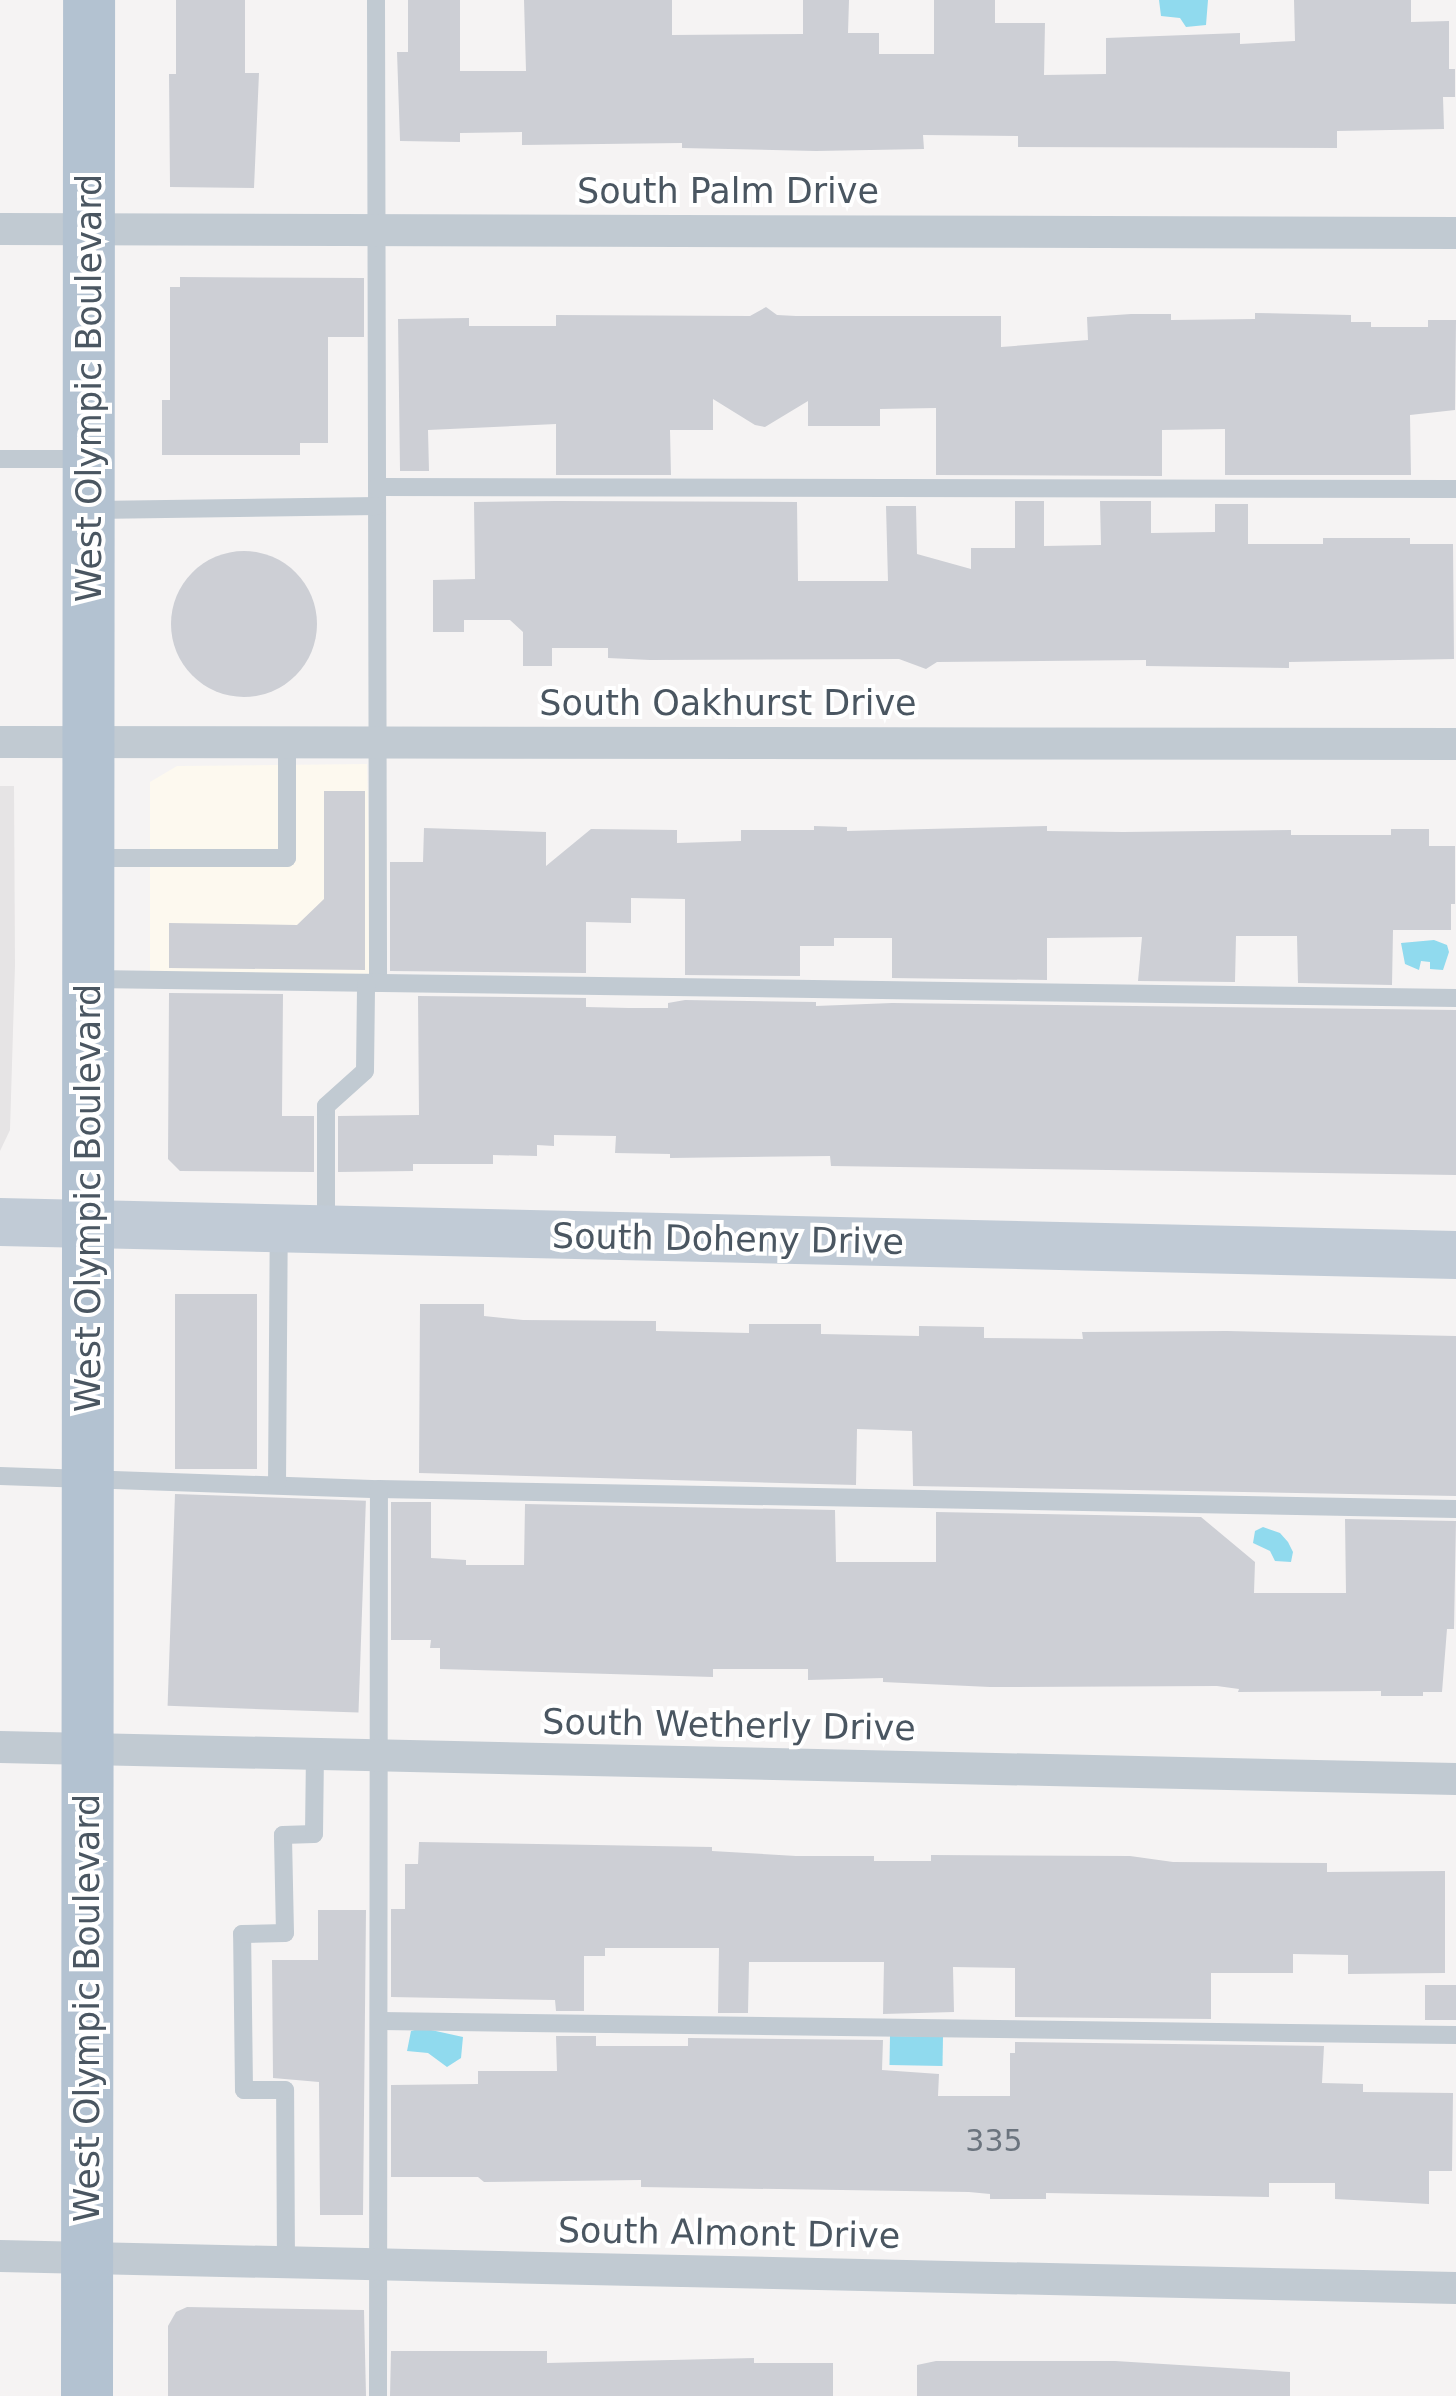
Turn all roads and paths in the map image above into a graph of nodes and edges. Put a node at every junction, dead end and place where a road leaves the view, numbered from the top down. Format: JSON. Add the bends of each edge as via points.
{"nodes":[{"id":1,"x":89,"y":0,"type":"edge"},
{"id":2,"x":376,"y":0,"type":"edge"},
{"id":3,"x":0,"y":229,"type":"edge"},
{"id":4,"x":89,"y":229,"type":"junction"},
{"id":5,"x":376,"y":230,"type":"junction"},
{"id":6,"x":1456,"y":233,"type":"edge"},
{"id":7,"x":88,"y":459,"type":"junction"},
{"id":8,"x":0,"y":460,"type":"edge"},
{"id":9,"x":1456,"y":489,"type":"edge"},
{"id":10,"x":377,"y":497,"type":"junction"},
{"id":11,"x":88,"y":510,"type":"junction"},
{"id":12,"x":0,"y":742,"type":"edge"},
{"id":13,"x":88,"y":742,"type":"junction"},
{"id":14,"x":287,"y":743,"type":"junction"},
{"id":15,"x":377,"y":743,"type":"junction"},
{"id":16,"x":1456,"y":744,"type":"edge"},
{"id":17,"x":88,"y":858,"type":"junction"},
{"id":18,"x":88,"y":979,"type":"junction"},
{"id":19,"x":372,"y":983,"type":"junction"},
{"id":20,"x":1456,"y":998,"type":"edge"},
{"id":21,"x":0,"y":1222,"type":"edge"},
{"id":22,"x":88,"y":1223,"type":"junction"},
{"id":23,"x":279,"y":1229,"type":"junction"},
{"id":24,"x":326,"y":1230,"type":"junction"},
{"id":25,"x":1456,"y":1255,"type":"edge"},
{"id":26,"x":0,"y":1476,"type":"edge"},
{"id":27,"x":87,"y":1478,"type":"junction"},
{"id":28,"x":277,"y":1485,"type":"junction"},
{"id":29,"x":379,"y":1489,"type":"junction"},
{"id":30,"x":1456,"y":1509,"type":"edge"},
{"id":31,"x":0,"y":1747,"type":"edge"},
{"id":32,"x":87,"y":1749,"type":"junction"},
{"id":33,"x":315,"y":1757,"type":"junction"},
{"id":34,"x":380,"y":1759,"type":"junction"},
{"id":35,"x":1456,"y":1779,"type":"edge"},
{"id":36,"x":380,"y":2021,"type":"junction"},
{"id":37,"x":1456,"y":2035,"type":"edge"},
{"id":38,"x":0,"y":2256,"type":"edge"},
{"id":39,"x":87,"y":2258,"type":"junction"},
{"id":40,"x":286,"y":2264,"type":"junction"},
{"id":41,"x":379,"y":2266,"type":"junction"},
{"id":42,"x":1456,"y":2288,"type":"edge"},
{"id":43,"x":87,"y":2396,"type":"edge"},
{"id":44,"x":378,"y":2396,"type":"edge"}],
"edges":[{"from":1,"to":4,"type":"main road","name":"West Olympic Boulevard"},
{"from":2,"to":5,"type":"lane"},
{"from":3,"to":4,"type":"street","name":"South Palm Drive"},
{"from":4,"to":5,"type":"street","name":"South Palm Drive"},
{"from":4,"to":7,"type":"main road","name":"West Olympic Boulevard"},
{"from":5,"to":6,"type":"street","name":"South Palm Drive"},
{"from":5,"to":10,"type":"lane"},
{"from":7,"to":8,"type":"lane"},
{"from":7,"to":11,"type":"main road","name":"West Olympic Boulevard"},
{"from":9,"to":10,"type":"lane"},
{"from":10,"to":11,"type":"lane"},
{"from":10,"to":15,"type":"lane"},
{"from":11,"to":13,"type":"main road","name":"West Olympic Boulevard"},
{"from":12,"to":13,"type":"street","name":"South Oakhurst Drive"},
{"from":13,"to":14,"type":"street","name":"South Oakhurst Drive"},
{"from":13,"to":17,"type":"main road","name":"West Olympic Boulevard"},
{"from":14,"to":15,"type":"street","name":"South Oakhurst Drive"},
{"from":14,"to":17,"type":"lane","via":[[287,858]]},
{"from":15,"to":16,"type":"street","name":"South Oakhurst Drive"},
{"from":15,"to":19,"type":"lane"},
{"from":17,"to":18,"type":"main road","name":"West Olympic Boulevard"},
{"from":18,"to":19,"type":"lane"},
{"from":18,"to":22,"type":"main road","name":"West Olympic Boulevard"},
{"from":19,"to":20,"type":"lane"},
{"from":19,"to":24,"type":"lane","via":[[365,1072],[326,1106]]},
{"from":21,"to":22,"type":"street","name":"South Doheny Drive"},
{"from":22,"to":23,"type":"street","name":"South Doheny Drive"},
{"from":22,"to":27,"type":"main road","name":"West Olympic Boulevard"},
{"from":23,"to":24,"type":"street","name":"South Doheny Drive"},
{"from":23,"to":28,"type":"lane"},
{"from":24,"to":25,"type":"street","name":"South Doheny Drive"},
{"from":26,"to":27,"type":"lane"},
{"from":27,"to":28,"type":"lane"},
{"from":27,"to":32,"type":"main road","name":"West Olympic Boulevard"},
{"from":28,"to":29,"type":"lane"},
{"from":29,"to":30,"type":"lane"},
{"from":29,"to":34,"type":"lane"},
{"from":31,"to":32,"type":"street","name":"South Wetherly Drive"},
{"from":32,"to":33,"type":"street","name":"South Wetherly Drive"},
{"from":32,"to":39,"type":"main road","name":"West Olympic Boulevard"},
{"from":33,"to":34,"type":"street","name":"South Wetherly Drive"},
{"from":33,"to":40,"type":"lane","via":[[314,1834],[283,1835],[285,1933],[242,1934],[244,2090],[285,2090]]},
{"from":34,"to":35,"type":"street","name":"South Wetherly Drive"},
{"from":34,"to":36,"type":"lane"},
{"from":36,"to":37,"type":"lane"},
{"from":36,"to":41,"type":"lane"},
{"from":38,"to":39,"type":"street","name":"South Almont Drive"},
{"from":39,"to":40,"type":"street","name":"South Almont Drive"},
{"from":39,"to":43,"type":"main road","name":"West Olympic Boulevard"},
{"from":40,"to":41,"type":"street","name":"South Almont Drive"},
{"from":41,"to":42,"type":"street","name":"South Almont Drive"},
{"from":41,"to":44,"type":"lane"}]}
